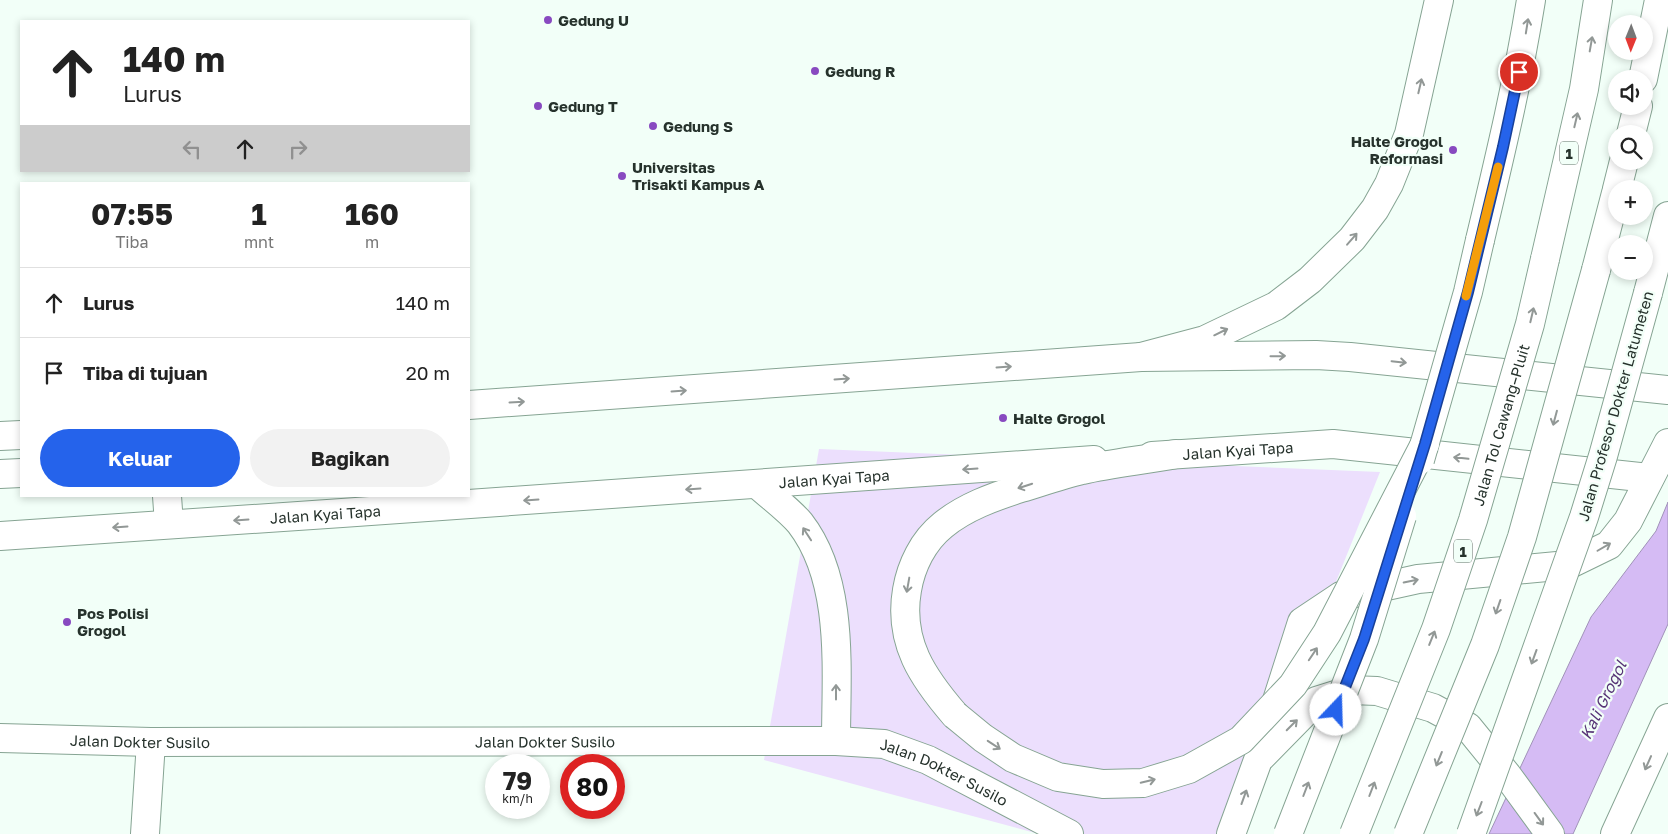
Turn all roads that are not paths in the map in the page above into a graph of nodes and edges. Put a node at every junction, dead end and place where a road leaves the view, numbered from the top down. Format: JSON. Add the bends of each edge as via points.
{"nodes":[{"id":1,"x":1440,"y":0,"type":"edge"},
{"id":2,"x":1531,"y":0,"type":"edge"},
{"id":3,"x":1598,"y":0,"type":"edge"},
{"id":4,"x":1659,"y":0,"type":"edge"},
{"id":5,"x":1645,"y":70,"type":"edge"},
{"id":6,"x":1668,"y":216,"type":"edge"},
{"id":7,"x":1608,"y":223,"type":"edge"},
{"id":8,"x":1141,"y":357,"type":"junction"},
{"id":9,"x":1668,"y":390,"type":"edge"},
{"id":10,"x":470,"y":405,"type":"edge"},
{"id":11,"x":20,"y":435,"type":"edge"},
{"id":12,"x":0,"y":436,"type":"edge"},
{"id":13,"x":1668,"y":443,"type":"edge"},
{"id":14,"x":1425,"y":444,"type":"junction"},
{"id":15,"x":1176,"y":454,"type":"junction"},
{"id":16,"x":20,"y":473,"type":"edge"},
{"id":17,"x":0,"y":474,"type":"edge"},
{"id":18,"x":1660,"y":479,"type":"edge"},
{"id":19,"x":758,"y":484,"type":"junction"},
{"id":20,"x":167,"y":497,"type":"edge"},
{"id":21,"x":169,"y":524,"type":"junction"},
{"id":22,"x":0,"y":536,"type":"edge"},
{"id":23,"x":1668,"y":718,"type":"edge"},
{"id":24,"x":0,"y":738,"type":"edge"},
{"id":25,"x":836,"y":740,"type":"junction"},
{"id":26,"x":151,"y":742,"type":"junction"},
{"id":27,"x":1258,"y":760,"type":"junction"},
{"id":28,"x":146,"y":834,"type":"edge"},
{"id":29,"x":1069,"y":834,"type":"edge"},
{"id":30,"x":1231,"y":834,"type":"edge"},
{"id":31,"x":1288,"y":834,"type":"edge"},
{"id":32,"x":1354,"y":834,"type":"edge"},
{"id":33,"x":1408,"y":834,"type":"edge"},
{"id":34,"x":1471,"y":834,"type":"edge"},
{"id":35,"x":1550,"y":834,"type":"edge"},
{"id":36,"x":1616,"y":834,"type":"edge"}],
"edges":[{"from":8,"to":1,"type":"main road","one_way":true,"via":[[1205,340],[1276,306],[1310,280],[1352,239],[1376,209],[1409,134]]},
{"from":14,"to":2,"type":"main road","one_way":true,"bridge":true,"via":[[1468,292],[1503,147]]},
{"from":32,"to":3,"type":"main road","name":"Jalan Tol Cawang–Pluit","number":"1","one_way":true,"bridge":true,"via":[[1436,629],[1474,520],[1530,324],[1584,88]]},
{"from":4,"to":5,"type":"main road"},
{"from":6,"to":34,"type":"main road","name":"Jalan Profesor Dokter Latumeten","one_way":true,"bridge":true,"via":[[1584,517]]},
{"from":7,"to":33,"type":"main road","one_way":true,"bridge":true,"via":[[1522,537],[1486,645]]},
{"from":8,"to":9,"type":"main road","one_way":true,"via":[[1350,357]]},
{"from":10,"to":8,"type":"main road","one_way":true},
{"from":11,"to":12,"type":"main road"},
{"from":13,"to":18,"type":"main road","number":"1"},
{"from":15,"to":14,"type":"main road","one_way":true,"bridge":true,"via":[[1083,470],[1001,494],[968,508],[942,526],[921,550],[909,577],[904,605],[906,635],[918,665],[933,690],[955,715],[1014,758],[1058,776],[1103,784],[1143,783],[1188,769],[1241,740],[1292,685],[1327,633]]},
{"from":31,"to":14,"type":"main road","one_way":true,"bridge":true,"via":[[1364,639]]},
{"from":18,"to":15,"type":"main road","name":"Jalan Kyai Tapa","one_way":true,"via":[[1333,444]]},
{"from":15,"to":19,"type":"main road","name":"Jalan Kyai Tapa","one_way":true},
{"from":16,"to":17,"type":"main road"},
{"from":27,"to":18,"type":"main road","number":"1","one_way":true,"via":[[1302,622],[1341,596],[1418,579],[1568,566],[1609,545]]},
{"from":19,"to":21,"type":"main road","name":"Jalan Kyai Tapa","one_way":true},
{"from":25,"to":19,"type":"main road","one_way":true,"via":[[836,636],[831,598],[818,550],[799,522]]},
{"from":20,"to":21,"type":"main road"},
{"from":21,"to":22,"type":"main road","name":"Jalan Kyai Tapa","one_way":true},
{"from":23,"to":36,"type":"main road","one_way":true},
{"from":24,"to":26,"type":"main road","name":"Jalan Dokter Susilo"},
{"from":25,"to":26,"type":"main road","name":"Jalan Dokter Susilo"},
{"from":25,"to":29,"type":"main road","name":"Jalan Dokter Susilo","via":[[884,744],[928,760]]},
{"from":26,"to":28,"type":"main road"},
{"from":30,"to":27,"type":"main road","number":"1","one_way":true},
{"from":27,"to":35,"type":"main road","one_way":true,"via":[[1316,701],[1351,690],[1377,690],[1433,708],[1468,727]]}]}
